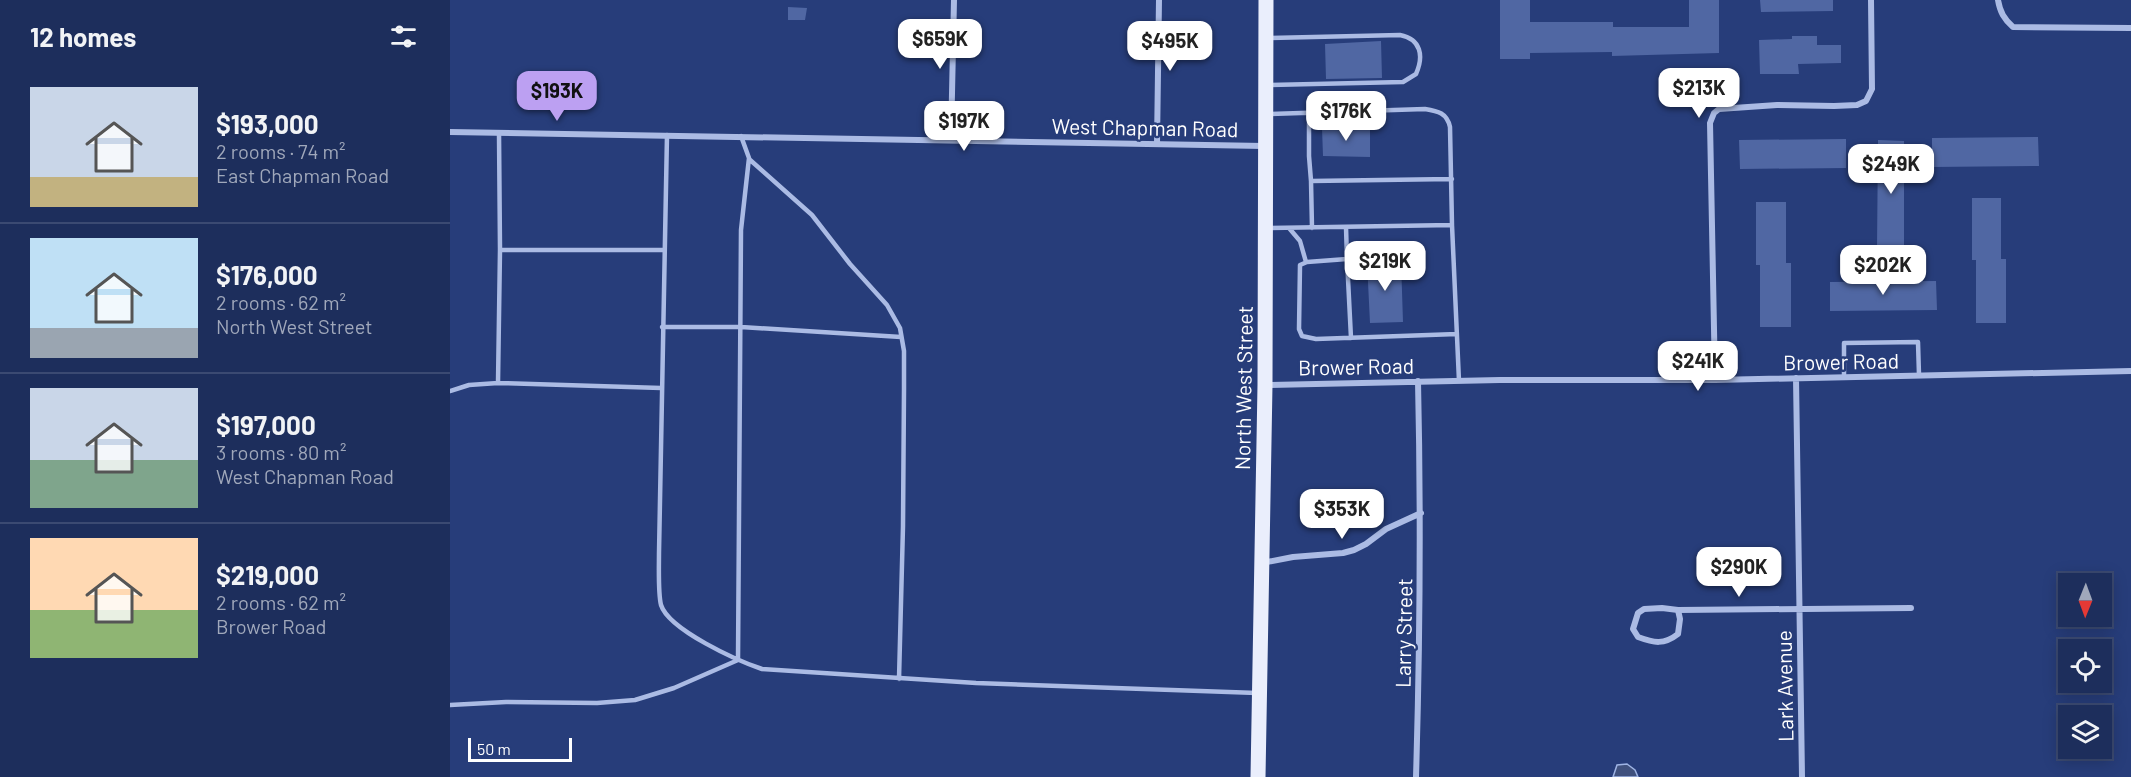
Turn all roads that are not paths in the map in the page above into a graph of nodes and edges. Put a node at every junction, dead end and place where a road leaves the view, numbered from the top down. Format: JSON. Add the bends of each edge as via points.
{"nodes":[{"id":1,"x":954,"y":0,"type":"edge"},
{"id":2,"x":1160,"y":0,"type":"edge"},
{"id":3,"x":1266,"y":0,"type":"edge"},
{"id":4,"x":1871,"y":0,"type":"edge"},
{"id":5,"x":1998,"y":0,"type":"edge"},
{"id":6,"x":2131,"y":28,"type":"edge"},
{"id":7,"x":1266,"y":38,"type":"junction"},
{"id":8,"x":1266,"y":85,"type":"junction"},
{"id":9,"x":1309,"y":113,"type":"junction"},
{"id":10,"x":1265,"y":114,"type":"junction"},
{"id":11,"x":450,"y":132,"type":"edge"},
{"id":12,"x":499,"y":133,"type":"junction"},
{"id":13,"x":665,"y":135,"type":"junction"},
{"id":14,"x":741,"y":136,"type":"junction"},
{"id":15,"x":951,"y":140,"type":"junction"},
{"id":16,"x":1156,"y":144,"type":"junction"},
{"id":17,"x":1265,"y":146,"type":"junction"},
{"id":18,"x":748,"y":158,"type":"junction"},
{"id":19,"x":1452,"y":178,"type":"junction"},
{"id":20,"x":1311,"y":181,"type":"junction"},
{"id":21,"x":1452,"y":225,"type":"junction"},
{"id":22,"x":1346,"y":227,"type":"junction"},
{"id":23,"x":1289,"y":228,"type":"junction"},
{"id":24,"x":1312,"y":228,"type":"junction"},
{"id":25,"x":1265,"y":229,"type":"junction"},
{"id":26,"x":500,"y":250,"type":"junction"},
{"id":27,"x":664,"y":250,"type":"junction"},
{"id":28,"x":1347,"y":260,"type":"junction"},
{"id":29,"x":1306,"y":262,"type":"junction"},
{"id":30,"x":662,"y":327,"type":"junction"},
{"id":31,"x":741,"y":327,"type":"junction"},
{"id":32,"x":1457,"y":334,"type":"junction"},
{"id":33,"x":901,"y":337,"type":"junction"},
{"id":34,"x":1351,"y":338,"type":"junction"},
{"id":35,"x":2131,"y":371,"type":"edge"},
{"id":36,"x":1919,"y":375,"type":"junction"},
{"id":37,"x":1844,"y":377,"type":"junction"},
{"id":38,"x":1796,"y":378,"type":"junction"},
{"id":39,"x":1715,"y":380,"type":"junction"},
{"id":40,"x":1418,"y":381,"type":"junction"},
{"id":41,"x":1459,"y":381,"type":"junction"},
{"id":42,"x":498,"y":383,"type":"junction"},
{"id":43,"x":1265,"y":385,"type":"junction"},
{"id":44,"x":661,"y":388,"type":"junction"},
{"id":45,"x":450,"y":391,"type":"edge"},
{"id":46,"x":1421,"y":513,"type":"junction"},
{"id":47,"x":1262,"y":563,"type":"junction"},
{"id":48,"x":1911,"y":608,"type":"dead end"},
{"id":49,"x":1800,"y":609,"type":"junction"},
{"id":50,"x":1678,"y":610,"type":"junction"},
{"id":51,"x":738,"y":660,"type":"junction"},
{"id":52,"x":899,"y":679,"type":"junction"},
{"id":53,"x":1260,"y":693,"type":"junction"},
{"id":54,"x":450,"y":705,"type":"edge"},
{"id":55,"x":1258,"y":777,"type":"edge"},
{"id":56,"x":1416,"y":777,"type":"edge"},
{"id":57,"x":1802,"y":777,"type":"edge"}],
"edges":[{"from":1,"to":15,"type":"street"},
{"from":2,"to":16,"type":"street"},
{"from":3,"to":7,"type":"main road","name":"North West Street"},
{"from":4,"to":39,"type":"street","via":[[1872,89],[1866,101],[1834,106],[1739,106],[1714,113],[1710,123]]},
{"from":5,"to":6,"type":"street","via":[[2005,20],[2013,27]]},
{"from":7,"to":8,"type":"main road","name":"North West Street"},
{"from":7,"to":8,"type":"lane","via":[[1400,35],[1415,41],[1421,58],[1416,74],[1403,82]]},
{"from":8,"to":10,"type":"main road","name":"North West Street"},
{"from":9,"to":10,"type":"lane"},
{"from":9,"to":19,"type":"lane","via":[[1425,109],[1441,112],[1449,121]]},
{"from":9,"to":20,"type":"lane"},
{"from":10,"to":17,"type":"main road","name":"North West Street"},
{"from":11,"to":12,"type":"street","name":"West Chapman Road"},
{"from":12,"to":13,"type":"street","name":"West Chapman Road"},
{"from":12,"to":26,"type":"lane"},
{"from":13,"to":14,"type":"street","name":"West Chapman Road"},
{"from":13,"to":27,"type":"lane"},
{"from":14,"to":15,"type":"street","name":"West Chapman Road"},
{"from":14,"to":18,"type":"lane"},
{"from":15,"to":16,"type":"street","name":"West Chapman Road"},
{"from":16,"to":17,"type":"street","name":"West Chapman Road"},
{"from":17,"to":25,"type":"main road","name":"North West Street"},
{"from":18,"to":31,"type":"lane","via":[[741,230]]},
{"from":18,"to":33,"type":"lane","via":[[812,215],[887,305]]},
{"from":19,"to":20,"type":"lane"},
{"from":19,"to":21,"type":"lane"},
{"from":20,"to":24,"type":"lane"},
{"from":21,"to":22,"type":"lane"},
{"from":21,"to":32,"type":"lane"},
{"from":22,"to":24,"type":"lane"},
{"from":22,"to":28,"type":"lane"},
{"from":23,"to":24,"type":"lane"},
{"from":23,"to":25,"type":"lane"},
{"from":23,"to":29,"type":"lane","via":[[1300,241]]},
{"from":25,"to":43,"type":"main road","name":"North West Street"},
{"from":26,"to":27,"type":"lane"},
{"from":26,"to":42,"type":"lane"},
{"from":27,"to":30,"type":"lane"},
{"from":28,"to":29,"type":"lane"},
{"from":28,"to":34,"type":"lane"},
{"from":29,"to":34,"type":"lane","via":[[1299,268],[1300,333],[1309,338]]},
{"from":30,"to":31,"type":"lane"},
{"from":30,"to":44,"type":"lane"},
{"from":31,"to":33,"type":"lane"},
{"from":31,"to":51,"type":"lane"},
{"from":32,"to":34,"type":"lane"},
{"from":32,"to":41,"type":"lane"},
{"from":33,"to":52,"type":"lane","via":[[904,351]]},
{"from":35,"to":36,"type":"street","name":"Brower Road"},
{"from":36,"to":37,"type":"street","name":"Brower Road"},
{"from":36,"to":37,"type":"lane","via":[[1918,342],[1844,343]]},
{"from":37,"to":38,"type":"street","name":"Brower Road"},
{"from":38,"to":39,"type":"street","name":"Brower Road"},
{"from":38,"to":49,"type":"street","name":"Lark Avenue"},
{"from":39,"to":41,"type":"street","name":"Brower Road"},
{"from":40,"to":41,"type":"street","name":"Brower Road"},
{"from":40,"to":43,"type":"street","name":"Brower Road"},
{"from":40,"to":46,"type":"street","name":"Larry Street"},
{"from":42,"to":44,"type":"lane"},
{"from":42,"to":45,"type":"lane"},
{"from":43,"to":47,"type":"main road","name":"North West Street"},
{"from":44,"to":51,"type":"lane","via":[[661,605],[679,627]]},
{"from":46,"to":47,"type":"street","via":[[1354,550]]},
{"from":46,"to":56,"type":"street","name":"Larry Street"},
{"from":47,"to":53,"type":"main road","name":"North West Street"},
{"from":48,"to":49,"type":"street"},
{"from":49,"to":50,"type":"street"},
{"from":49,"to":57,"type":"street","name":"Lark Avenue"},
{"from":50,"to":50,"type":"street","via":[[1644,609],[1638,613],[1633,629],[1638,637],[1650,642],[1668,642],[1678,634]]},
{"from":51,"to":52,"type":"lane","via":[[762,669]]},
{"from":51,"to":54,"type":"lane","via":[[635,700]]},
{"from":52,"to":53,"type":"lane"},
{"from":53,"to":55,"type":"main road","name":"North West Street"}]}
